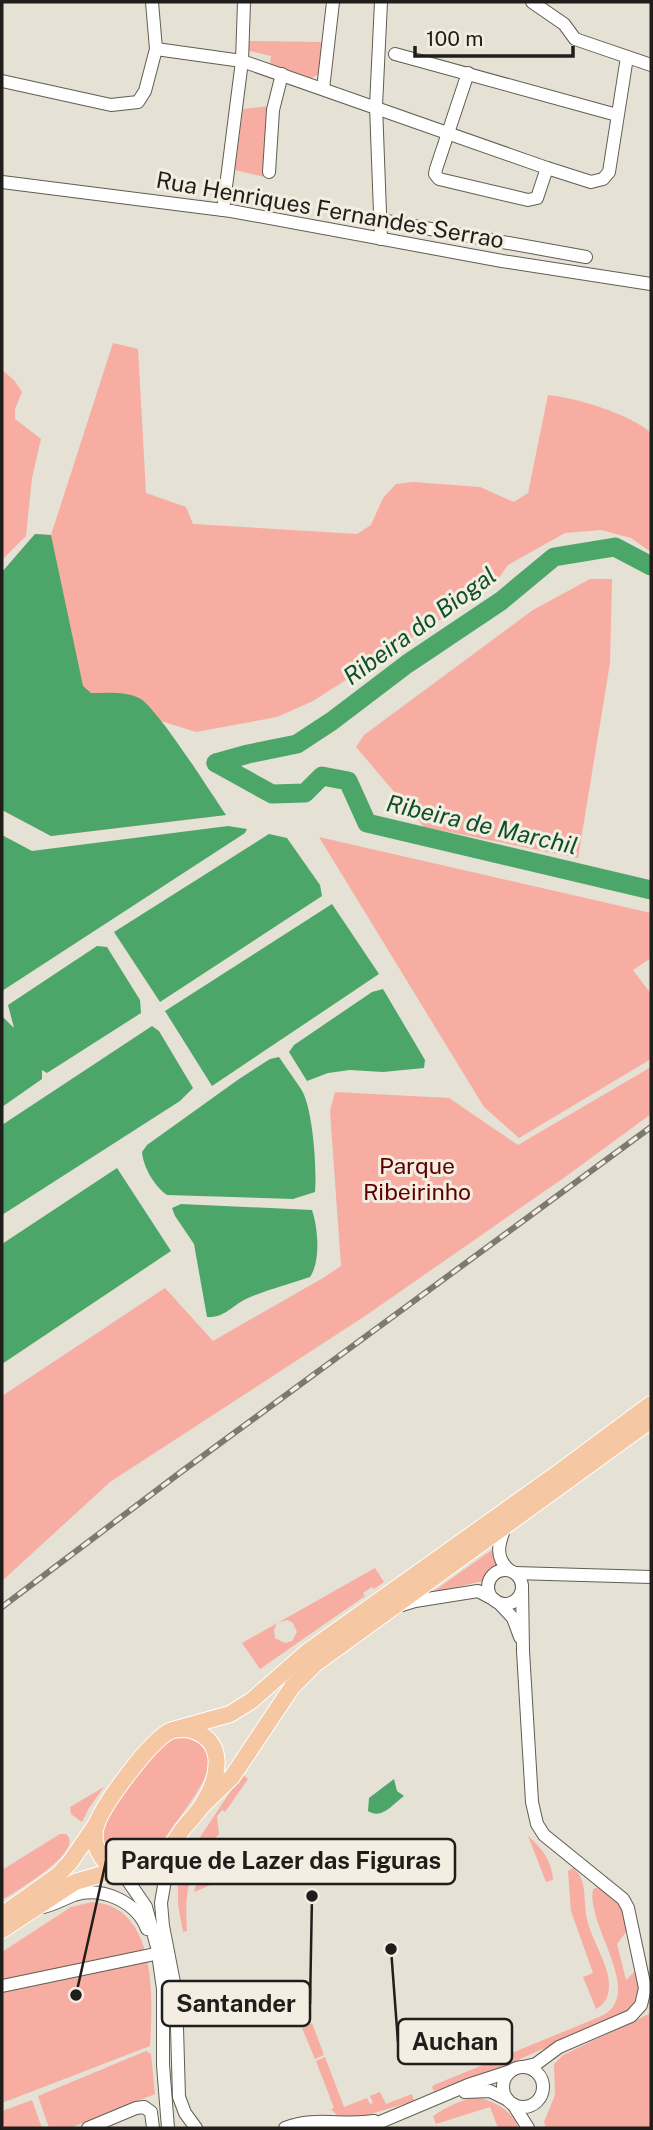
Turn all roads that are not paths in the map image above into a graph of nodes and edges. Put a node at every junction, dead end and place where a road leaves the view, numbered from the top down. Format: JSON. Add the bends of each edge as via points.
{"nodes":[{"id":1,"x":152,"y":2,"type":"edge"},
{"id":2,"x":244,"y":2,"type":"edge"},
{"id":3,"x":333,"y":2,"type":"edge"},
{"id":4,"x":381,"y":2,"type":"edge"},
{"id":5,"x":532,"y":2,"type":"edge"},
{"id":6,"x":156,"y":48,"type":"junction"},
{"id":7,"x":395,"y":54,"type":"dead end"},
{"id":8,"x":627,"y":57,"type":"junction"},
{"id":9,"x":242,"y":61,"type":"junction"},
{"id":10,"x":651,"y":65,"type":"edge"},
{"id":11,"x":468,"y":73,"type":"junction"},
{"id":12,"x":282,"y":74,"type":"junction"},
{"id":13,"x":2,"y":81,"type":"edge"},
{"id":14,"x":323,"y":89,"type":"junction"},
{"id":15,"x":376,"y":106,"type":"junction"},
{"id":16,"x":617,"y":115,"type":"junction"},
{"id":17,"x":448,"y":132,"type":"junction"},
{"id":18,"x":547,"y":169,"type":"junction"},
{"id":19,"x":270,"y":172,"type":"dead end"},
{"id":20,"x":2,"y":182,"type":"edge"},
{"id":21,"x":223,"y":210,"type":"junction"},
{"id":22,"x":381,"y":220,"type":"junction"},
{"id":23,"x":381,"y":239,"type":"junction"},
{"id":24,"x":586,"y":257,"type":"dead end"},
{"id":25,"x":651,"y":284,"type":"edge"},
{"id":26,"x":651,"y":1404,"type":"edge"},
{"id":27,"x":651,"y":1420,"type":"edge"},
{"id":28,"x":505,"y":1527,"type":"junction"},
{"id":29,"x":517,"y":1577,"type":"junction"},
{"id":30,"x":651,"y":1577,"type":"edge"},
{"id":31,"x":496,"y":1601,"type":"junction"},
{"id":32,"x":388,"y":1610,"type":"junction"},
{"id":33,"x":523,"y":1651,"type":"junction"},
{"id":34,"x":173,"y":1730,"type":"junction"},
{"id":35,"x":202,"y":1806,"type":"junction"},
{"id":36,"x":97,"y":1823,"type":"junction"},
{"id":37,"x":171,"y":1847,"type":"junction"},
{"id":38,"x":119,"y":1870,"type":"junction"},
{"id":39,"x":29,"y":1910,"type":"junction"},
{"id":40,"x":2,"y":1915,"type":"edge"},
{"id":41,"x":2,"y":1930,"type":"edge"},
{"id":42,"x":157,"y":1957,"type":"junction"},
{"id":43,"x":2,"y":1986,"type":"edge"},
{"id":44,"x":517,"y":2069,"type":"junction"},
{"id":45,"x":444,"y":2096,"type":"junction"},
{"id":46,"x":537,"y":2101,"type":"junction"},
{"id":47,"x":430,"y":2102,"type":"junction"},
{"id":48,"x":510,"y":2102,"type":"junction"},
{"id":49,"x":88,"y":2128,"type":"edge"},
{"id":50,"x":153,"y":2128,"type":"edge"},
{"id":51,"x":168,"y":2128,"type":"edge"},
{"id":52,"x":196,"y":2128,"type":"edge"},
{"id":53,"x":285,"y":2128,"type":"edge"},
{"id":54,"x":366,"y":2128,"type":"edge"},
{"id":55,"x":528,"y":2128,"type":"edge"},
{"id":56,"x":535,"y":2128,"type":"edge"}],
"edges":[{"from":1,"to":6,"type":"street"},
{"from":2,"to":9,"type":"street"},
{"from":3,"to":14,"type":"street"},
{"from":4,"to":15,"type":"street"},
{"from":5,"to":8,"type":"street","via":[[564,24],[570,37]]},
{"from":6,"to":9,"type":"street"},
{"from":6,"to":13,"type":"street","via":[[138,102],[111,105]]},
{"from":7,"to":11,"type":"street"},
{"from":8,"to":10,"type":"street"},
{"from":8,"to":16,"type":"street"},
{"from":9,"to":12,"type":"street"},
{"from":9,"to":21,"type":"street"},
{"from":11,"to":16,"type":"street"},
{"from":11,"to":17,"type":"street"},
{"from":12,"to":14,"type":"street"},
{"from":12,"to":19,"type":"street","via":[[273,110]]},
{"from":14,"to":15,"type":"street"},
{"from":15,"to":17,"type":"street"},
{"from":15,"to":22,"type":"street"},
{"from":16,"to":18,"type":"street","via":[[603,179],[591,182]]},
{"from":17,"to":18,"type":"street"},
{"from":17,"to":18,"type":"street","via":[[435,174],[439,179],[528,200],[537,198]]},
{"from":20,"to":21,"type":"street","name":"Rua Henriques Fernandes Serrao"},
{"from":21,"to":23,"type":"street","name":"Rua Henriques Fernandes Serrao"},
{"from":22,"to":23,"type":"street"},
{"from":22,"to":24,"type":"street"},
{"from":23,"to":25,"type":"street","name":"Rua Henriques Fernandes Serrao"},
{"from":26,"to":34,"type":"main road","via":[[318,1644],[251,1701],[230,1714]]},
{"from":27,"to":28,"type":"main road"},
{"from":28,"to":29,"type":"street","via":[[498,1548],[503,1565]]},
{"from":28,"to":32,"type":"main road"},
{"from":29,"to":30,"type":"street"},
{"from":29,"to":31,"type":"street","via":[[519,1596],[512,1602]]},
{"from":29,"to":31,"type":"street","via":[[498,1571],[490,1579],[488,1591]]},
{"from":29,"to":33,"type":"street"},
{"from":31,"to":32,"type":"street","via":[[478,1591],[464,1592]]},
{"from":31,"to":33,"type":"street","via":[[513,1618]]},
{"from":32,"to":35,"type":"main road","via":[[337,1646],[292,1687],[232,1777]]},
{"from":33,"to":44,"type":"street","via":[[537,1824],[544,1835],[623,1899],[631,1914],[645,1988],[641,2005],[631,2016]]},
{"from":34,"to":35,"type":"main road","via":[[202,1734],[217,1754],[216,1775]]},
{"from":34,"to":36,"type":"main road","via":[[154,1742]]},
{"from":35,"to":37,"type":"main road"},
{"from":36,"to":38,"type":"main road","via":[[94,1836],[100,1854]]},
{"from":36,"to":40,"type":"main road","via":[[58,1875]]},
{"from":37,"to":38,"type":"main road","via":[[156,1864],[133,1872]]},
{"from":37,"to":52,"type":"street","via":[[161,1900],[163,1926],[176,1993],[179,2097]]},
{"from":38,"to":39,"type":"main road","via":[[75,1882]]},
{"from":38,"to":42,"type":"street","via":[[146,1907]]},
{"from":39,"to":41,"type":"main road"},
{"from":39,"to":42,"type":"street","via":[[76,1895],[107,1894],[134,1909],[143,1920]]},
{"from":42,"to":43,"type":"street"},
{"from":42,"to":51,"type":"street","via":[[163,1989]]},
{"from":44,"to":45,"type":"street"},
{"from":44,"to":46,"type":"street","via":[[530,2068],[540,2076],[543,2089]]},
{"from":44,"to":48,"type":"street","via":[[503,2082]]},
{"from":45,"to":47,"type":"street"},
{"from":45,"to":48,"type":"street","via":[[489,2091]]},
{"from":46,"to":48,"type":"street","via":[[526,2107]]},
{"from":46,"to":56,"type":"street"},
{"from":47,"to":53,"type":"street","via":[[375,2121],[314,2120]]},
{"from":47,"to":54,"type":"street"},
{"from":48,"to":55,"type":"street"},
{"from":49,"to":50,"type":"street","via":[[145,2107],[151,2112]]}]}
